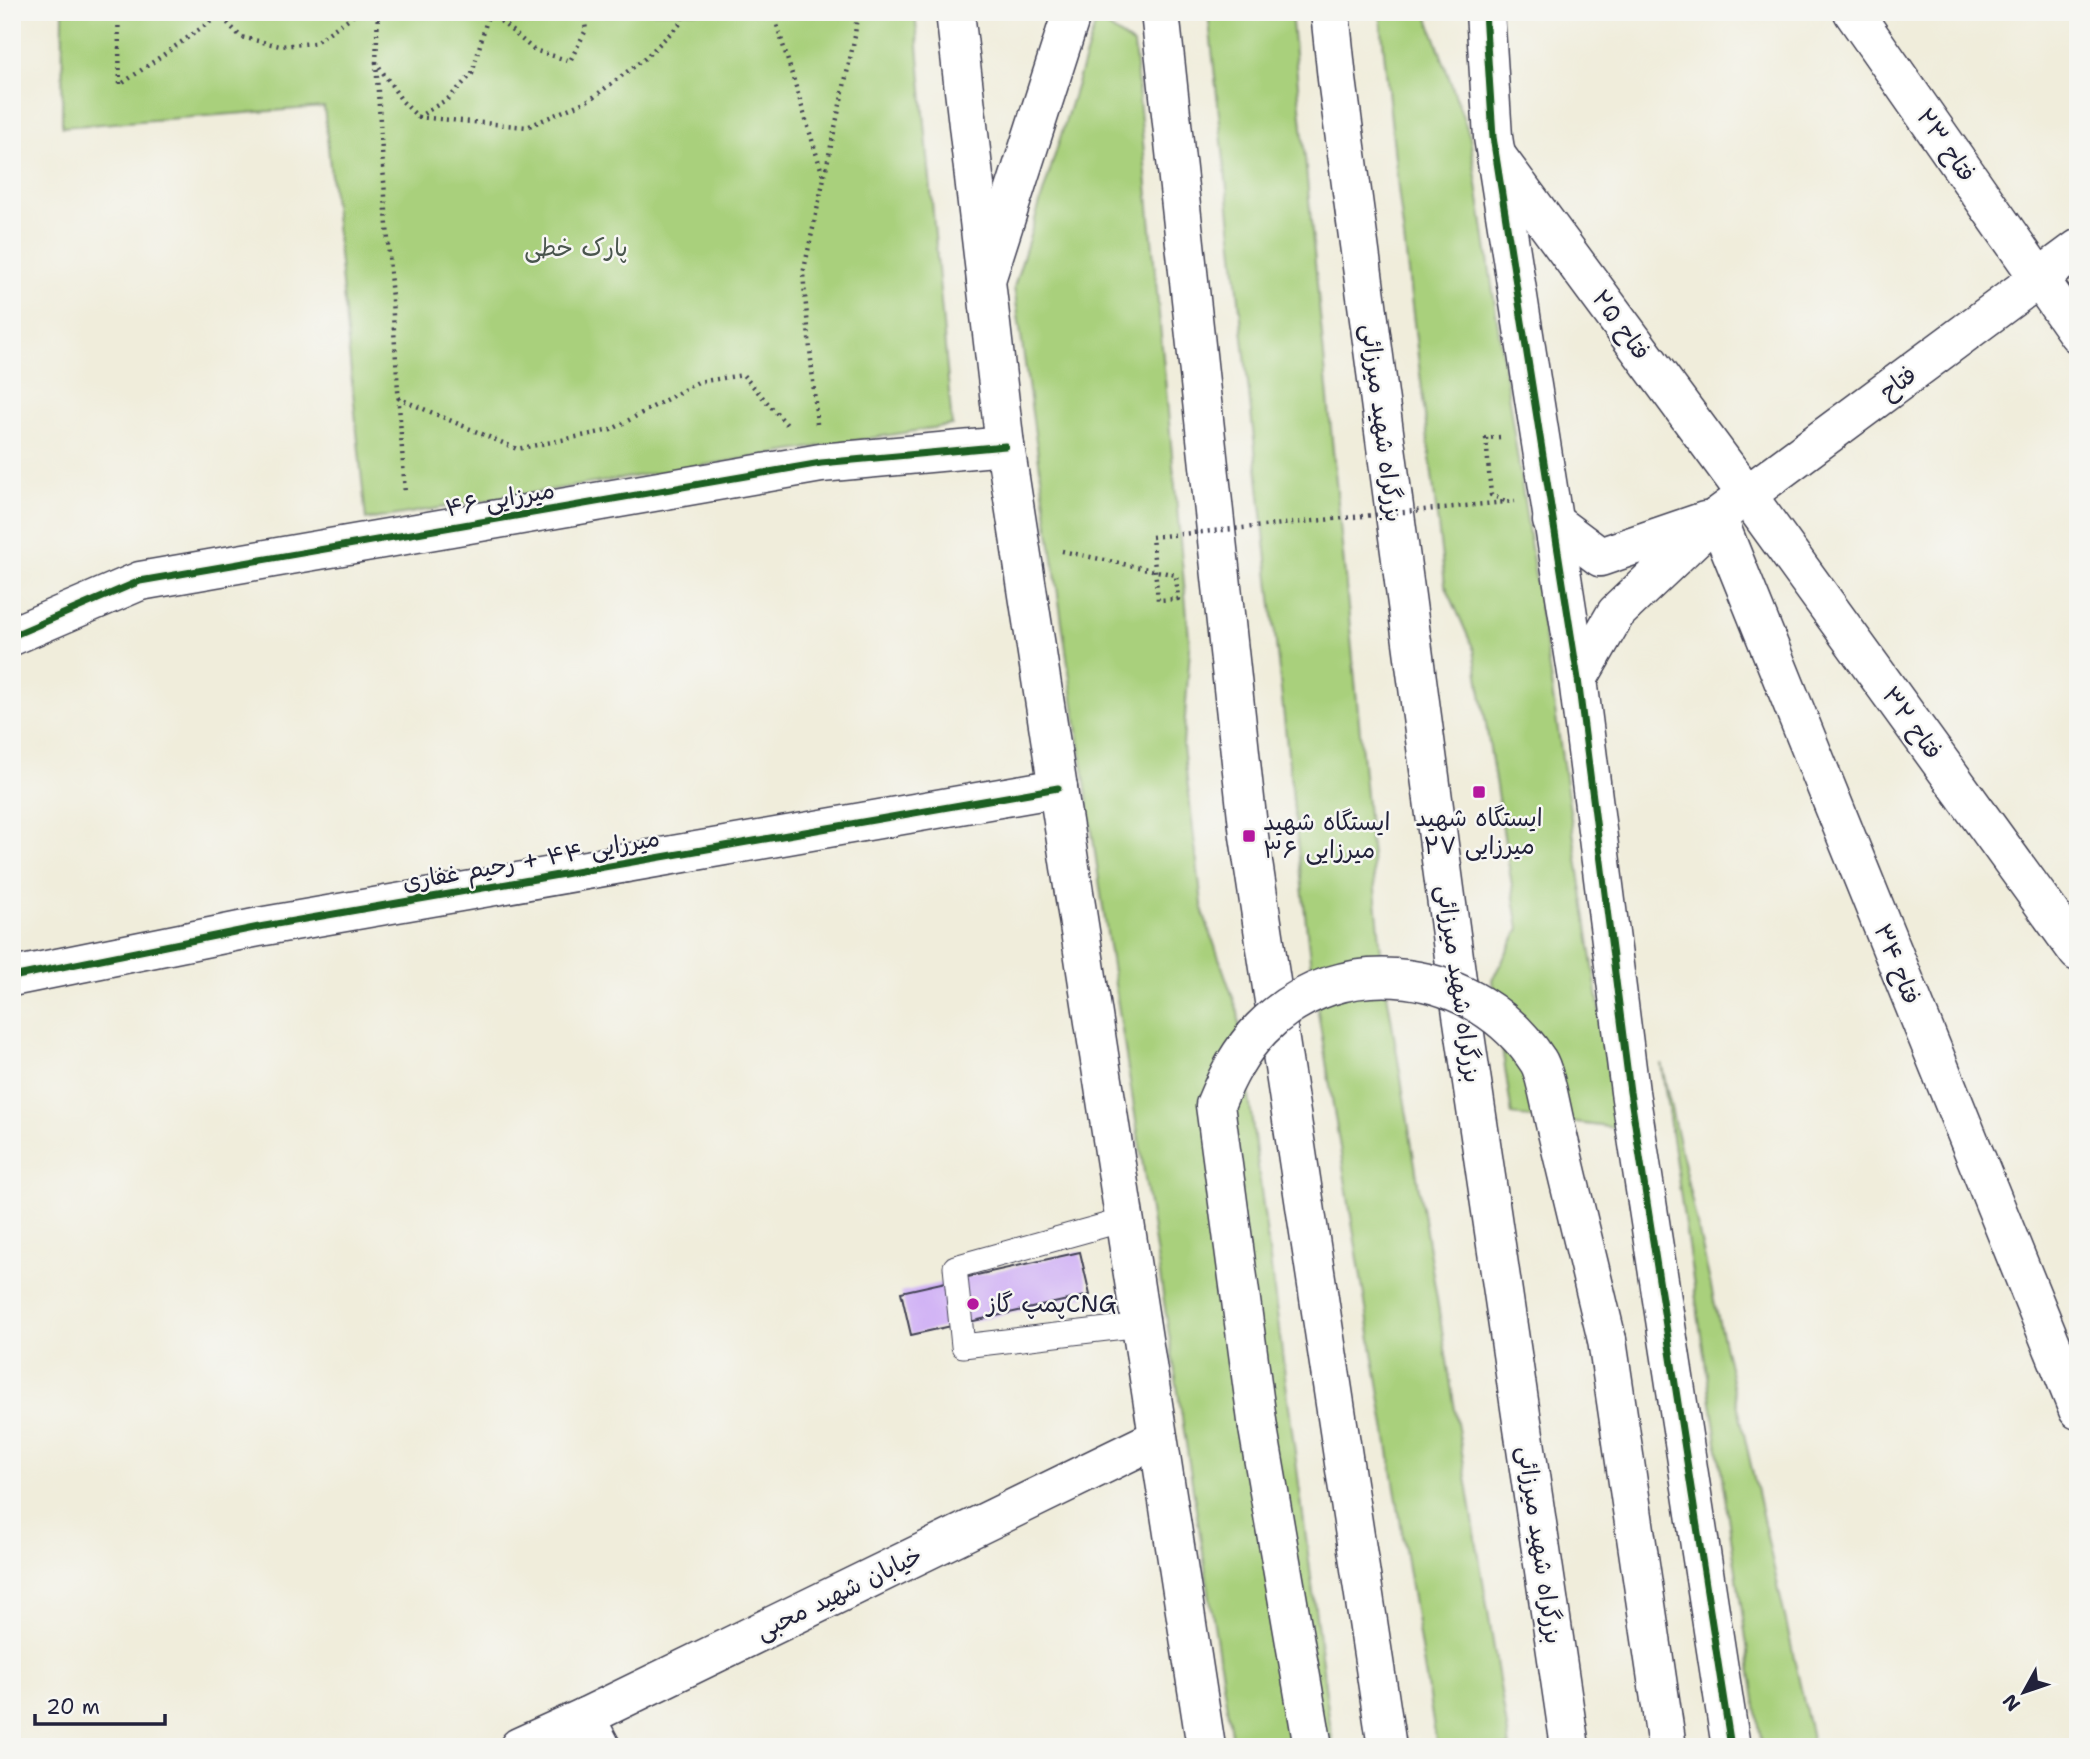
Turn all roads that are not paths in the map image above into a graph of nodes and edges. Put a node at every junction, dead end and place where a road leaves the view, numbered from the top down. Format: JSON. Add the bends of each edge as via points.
{"nodes":[{"id":1,"x":955,"y":12,"type":"edge"},
{"id":2,"x":1072,"y":12,"type":"edge"},
{"id":3,"x":1160,"y":12,"type":"edge"},
{"id":4,"x":1330,"y":12,"type":"edge"},
{"id":5,"x":1485,"y":12,"type":"edge"},
{"id":6,"x":1853,"y":12,"type":"edge"},
{"id":7,"x":1496,"y":155,"type":"junction"},
{"id":8,"x":2078,"y":250,"type":"edge"},
{"id":9,"x":2038,"y":279,"type":"junction"},
{"id":10,"x":986,"y":280,"type":"junction"},
{"id":11,"x":2078,"y":334,"type":"edge"},
{"id":12,"x":1005,"y":446,"type":"junction"},
{"id":13,"x":1732,"y":506,"type":"junction"},
{"id":14,"x":1552,"y":522,"type":"junction"},
{"id":15,"x":12,"y":636,"type":"edge"},
{"id":16,"x":1578,"y":679,"type":"junction"},
{"id":17,"x":1058,"y":788,"type":"junction"},
{"id":18,"x":2078,"y":951,"type":"edge"},
{"id":19,"x":12,"y":977,"type":"edge"},
{"id":20,"x":1124,"y":1220,"type":"junction"},
{"id":21,"x":1140,"y":1325,"type":"junction"},
{"id":22,"x":2078,"y":1410,"type":"edge"},
{"id":23,"x":1158,"y":1438,"type":"junction"},
{"id":24,"x":593,"y":1732,"type":"edge"},
{"id":25,"x":519,"y":1747,"type":"edge"},
{"id":26,"x":1206,"y":1747,"type":"edge"},
{"id":27,"x":1312,"y":1747,"type":"edge"},
{"id":28,"x":1387,"y":1747,"type":"edge"},
{"id":29,"x":1570,"y":1747,"type":"edge"},
{"id":30,"x":1667,"y":1747,"type":"edge"},
{"id":31,"x":1731,"y":1747,"type":"edge"}],
"edges":[{"from":1,"to":10,"type":"main road"},
{"from":2,"to":10,"type":"main road"},
{"from":3,"to":28,"type":"main road","via":[[1249,836]]},
{"from":4,"to":29,"type":"main road","name":"بزرگراه شهید میرزائی","via":[[1451,931]]},
{"from":5,"to":7,"type":"main road"},
{"from":6,"to":9,"type":"main road","name":"فتاح ۲۳"},
{"from":7,"to":13,"type":"main road","name":"فتاح ۲۵"},
{"from":7,"to":14,"type":"main road"},
{"from":8,"to":9,"type":"main road","name":"فتاح"},
{"from":9,"to":11,"type":"main road","name":"فتاح ۲۳"},
{"from":9,"to":13,"type":"main road","name":"فتاح"},
{"from":10,"to":12,"type":"main road"},
{"from":12,"to":15,"type":"main road","name":"میرزایی ۴۶","via":[[821,463],[140,581]]},
{"from":12,"to":17,"type":"main road"},
{"from":13,"to":14,"type":"main road","name":"فتاح","via":[[1600,556]]},
{"from":13,"to":16,"type":"main road","name":"فتاح","via":[[1616,612]]},
{"from":13,"to":18,"type":"main road","name":"فتاح ۳۲"},
{"from":13,"to":22,"type":"main road","name":"فتاح ۳۴"},
{"from":14,"to":16,"type":"main road"},
{"from":16,"to":31,"type":"main road","via":[[1630,1092]]},
{"from":17,"to":19,"type":"main road","name":"میرزایی ۴۴ + رحیم غفاری","via":[[259,928]]},
{"from":17,"to":20,"type":"main road"},
{"from":20,"to":21,"type":"main road"},
{"from":20,"to":21,"type":"lane","via":[[955,1267],[963,1346]]},
{"from":21,"to":23,"type":"main road"},
{"from":23,"to":24,"type":"main road","name":"خیابان شهید محبی"},
{"from":23,"to":26,"type":"main road"},
{"from":24,"to":25,"type":"main road","name":"خیابان شهید محبی"},
{"from":27,"to":30,"type":"main road","bridge":true,"via":[[1258,1428],[1215,1105],[1242,1050],[1287,1007],[1343,982],[1374,977],[1431,983],[1458,992],[1508,1024],[1540,1063],[1607,1340]]}]}
